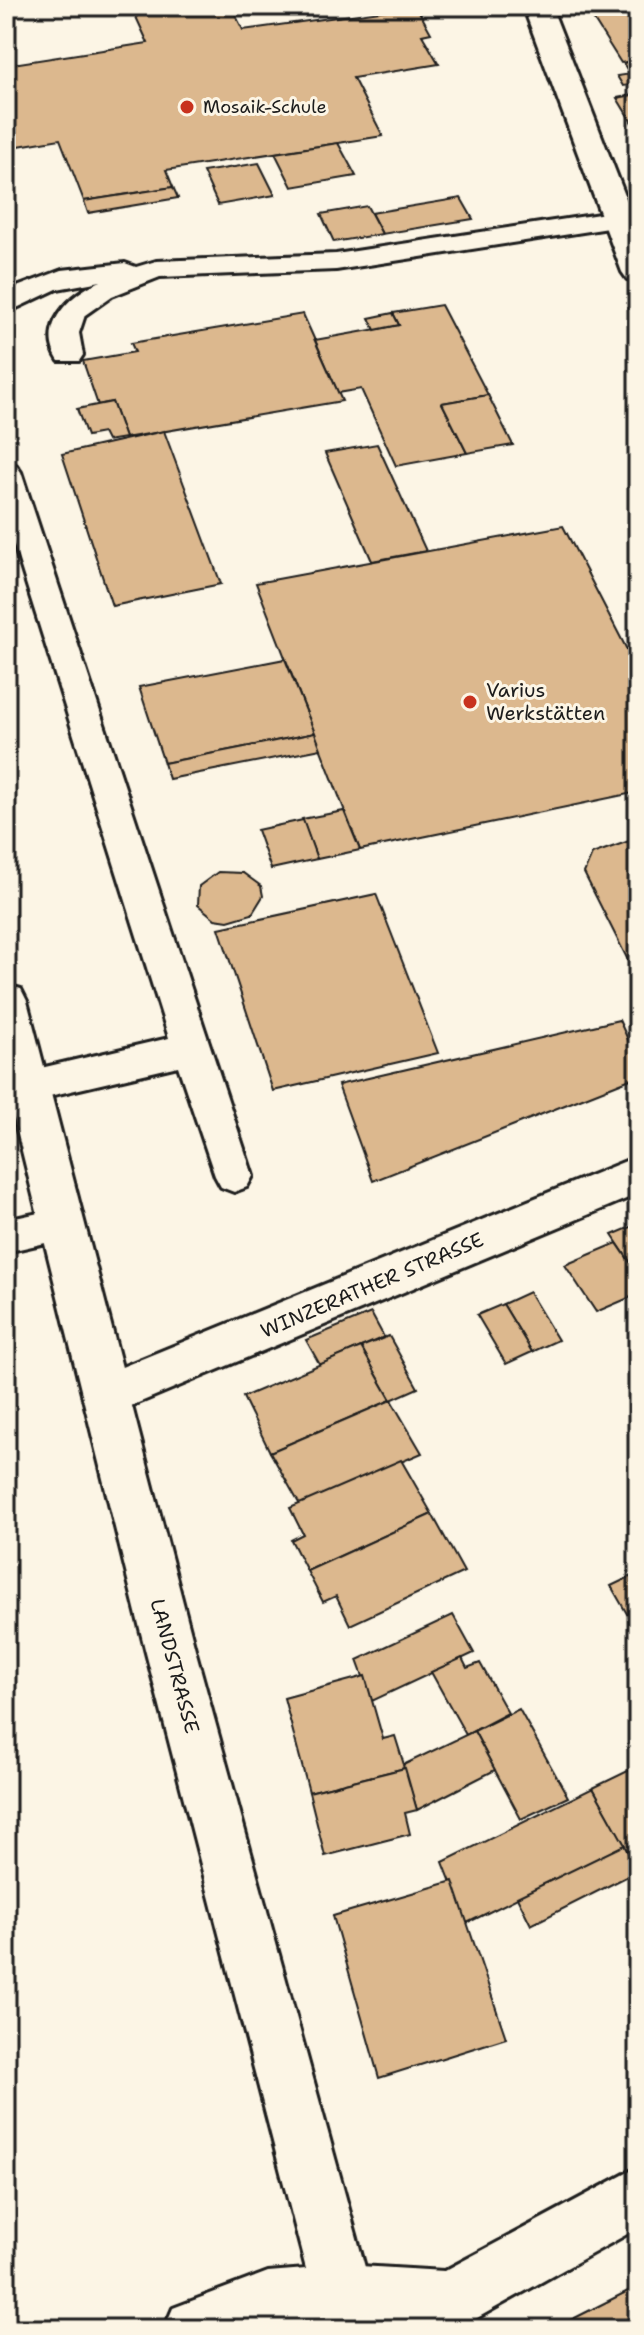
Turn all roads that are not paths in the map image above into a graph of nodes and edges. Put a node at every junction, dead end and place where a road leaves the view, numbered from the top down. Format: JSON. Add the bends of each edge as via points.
{"nodes":[{"id":1,"x":281,"y":6,"type":"edge"},
{"id":2,"x":308,"y":6,"type":"edge"},
{"id":3,"x":537,"y":6,"type":"edge"},
{"id":4,"x":619,"y":219,"type":"junction"},
{"id":5,"x":156,"y":269,"type":"junction"},
{"id":6,"x":638,"y":272,"type":"edge"},
{"id":7,"x":6,"y":305,"type":"edge"},
{"id":8,"x":69,"y":355,"type":"dead end"},
{"id":9,"x":6,"y":472,"type":"edge"},
{"id":10,"x":6,"y":1001,"type":"edge"},
{"id":11,"x":190,"y":1048,"type":"junction"},
{"id":12,"x":28,"y":1086,"type":"junction"},
{"id":13,"x":638,"y":1174,"type":"edge"},
{"id":14,"x":234,"y":1176,"type":"dead end"},
{"id":15,"x":62,"y":1224,"type":"junction"},
{"id":16,"x":6,"y":1236,"type":"edge"},
{"id":17,"x":107,"y":1395,"type":"junction"},
{"id":18,"x":638,"y":2196,"type":"edge"},
{"id":19,"x":347,"y":2312,"type":"edge"},
{"id":20,"x":194,"y":2329,"type":"edge"}],
"edges":[{"from":1,"to":2,"type":"lane"},
{"from":3,"to":4,"type":"street"},
{"from":4,"to":5,"type":"lane","via":[[336,262]]},
{"from":4,"to":6,"type":"street"},
{"from":5,"to":7,"type":"lane","via":[[64,278]]},
{"from":5,"to":8,"type":"lane","via":[[102,290],[73,311],[65,333]]},
{"from":9,"to":11,"type":"lane"},
{"from":10,"to":12,"type":"street","name":"LANDSTRASSE"},
{"from":11,"to":12,"type":"lane"},
{"from":11,"to":14,"type":"lane"},
{"from":12,"to":15,"type":"street","name":"LANDSTRASSE"},
{"from":13,"to":17,"type":"street","name":"WINZERATHER STRASSE"},
{"from":15,"to":16,"type":"lane"},
{"from":15,"to":17,"type":"street","name":"LANDSTRASSE"},
{"from":17,"to":19,"type":"street","name":"LANDSTRASSE"},
{"from":18,"to":19,"type":"street","via":[[449,2301]]},
{"from":19,"to":20,"type":"street","via":[[268,2302]]}]}
